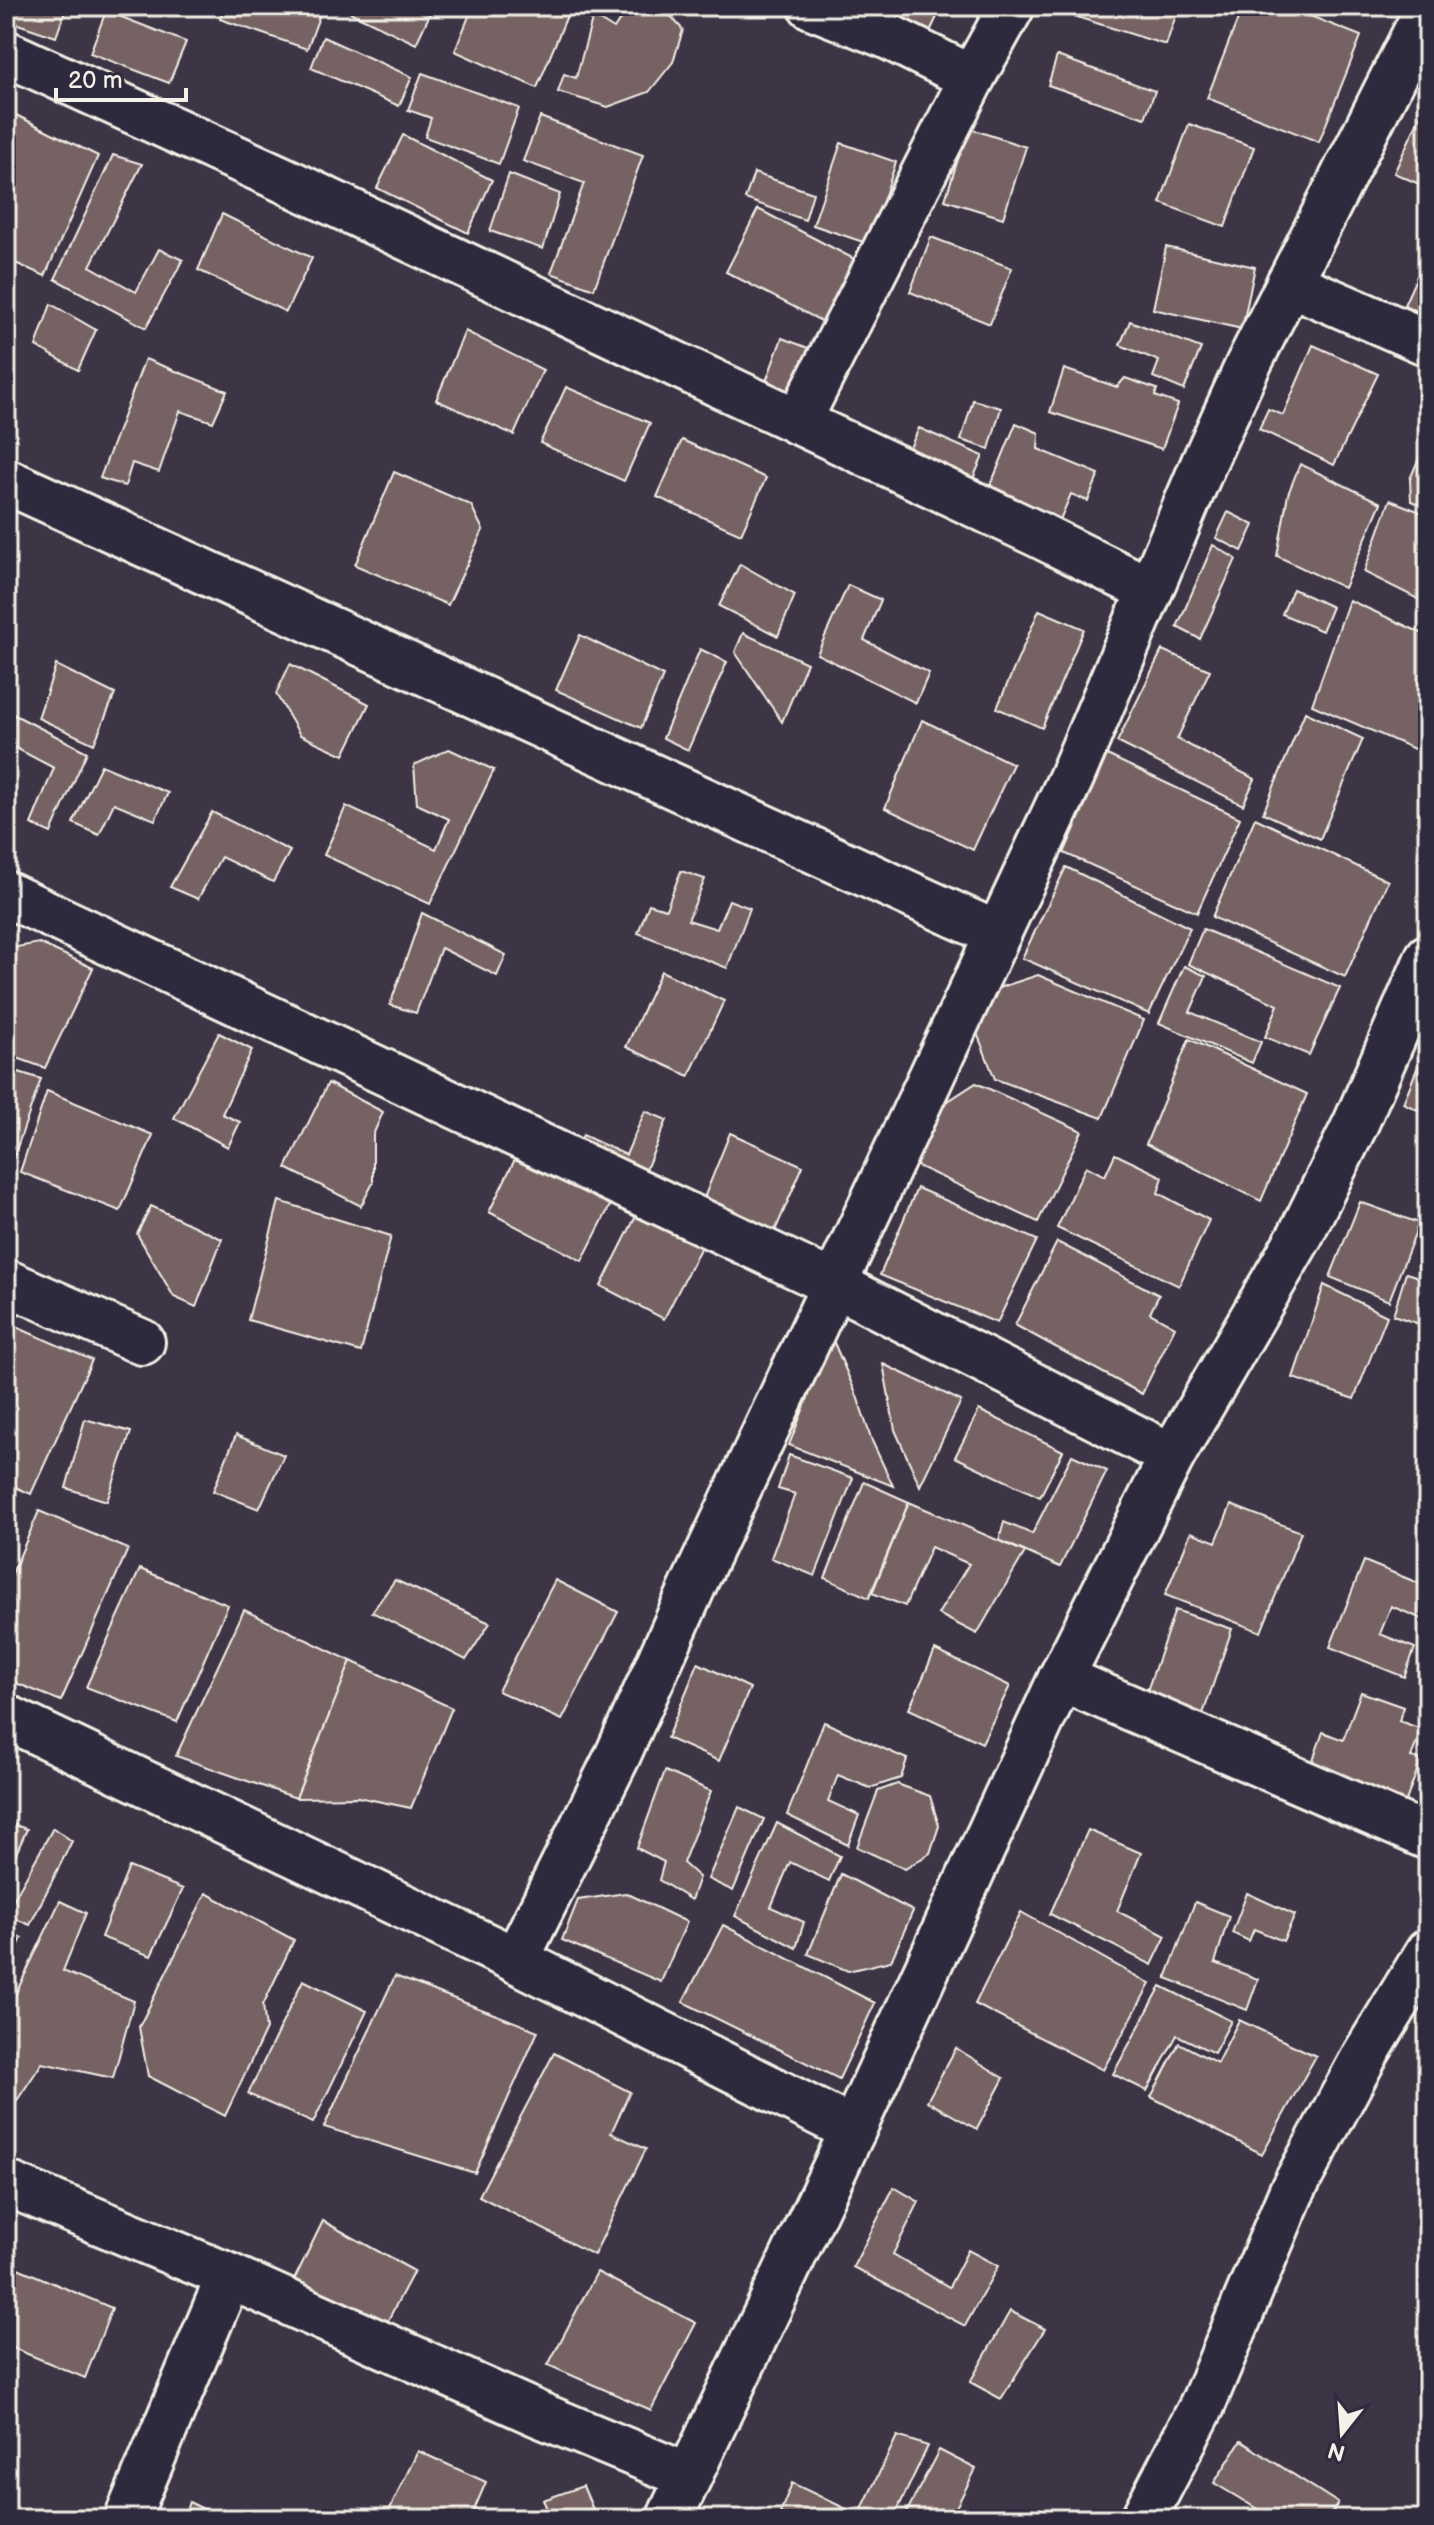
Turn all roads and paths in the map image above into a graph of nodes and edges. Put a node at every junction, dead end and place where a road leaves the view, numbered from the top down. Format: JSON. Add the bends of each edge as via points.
{"nodes":[{"id":1,"x":811,"y":6,"type":"edge"},
{"id":2,"x":1012,"y":6,"type":"edge"},
{"id":3,"x":1428,"y":8,"type":"edge"},
{"id":4,"x":6,"y":53,"type":"edge"},
{"id":5,"x":972,"y":78,"type":"junction"},
{"id":6,"x":1289,"y":283,"type":"junction"},
{"id":7,"x":1428,"y":343,"type":"edge"},
{"id":8,"x":798,"y":422,"type":"junction"},
{"id":9,"x":6,"y":481,"type":"edge"},
{"id":10,"x":1150,"y":590,"type":"junction"},
{"id":11,"x":6,"y":894,"type":"edge"},
{"id":12,"x":997,"y":934,"type":"junction"},
{"id":13,"x":1428,"y":957,"type":"edge"},
{"id":14,"x":6,"y":1282,"type":"edge"},
{"id":15,"x":834,"y":1284,"type":"junction"},
{"id":16,"x":142,"y":1342,"type":"dead end"},
{"id":17,"x":1172,"y":1456,"type":"junction"},
{"id":18,"x":1061,"y":1678,"type":"junction"},
{"id":19,"x":6,"y":1717,"type":"edge"},
{"id":20,"x":1428,"y":1837,"type":"edge"},
{"id":21,"x":1428,"y":1952,"type":"edge"},
{"id":22,"x":516,"y":1960,"type":"junction"},
{"id":23,"x":853,"y":2130,"type":"junction"},
{"id":24,"x":6,"y":2183,"type":"edge"},
{"id":25,"x":229,"y":2276,"type":"junction"},
{"id":26,"x":688,"y":2476,"type":"junction"},
{"id":27,"x":127,"y":2519,"type":"edge"},
{"id":28,"x":669,"y":2519,"type":"edge"},
{"id":29,"x":1143,"y":2519,"type":"edge"}],
"edges":[{"from":1,"to":5,"type":"street"},
{"from":2,"to":5,"type":"street"},
{"from":3,"to":6,"type":"street"},
{"from":4,"to":8,"type":"street"},
{"from":5,"to":8,"type":"street"},
{"from":6,"to":7,"type":"street"},
{"from":6,"to":10,"type":"street"},
{"from":8,"to":10,"type":"street"},
{"from":9,"to":12,"type":"street"},
{"from":10,"to":12,"type":"street","via":[[1071,778]]},
{"from":11,"to":15,"type":"street"},
{"from":12,"to":15,"type":"street"},
{"from":13,"to":17,"type":"street","via":[[1301,1234]]},
{"from":14,"to":16,"type":"street"},
{"from":15,"to":17,"type":"street"},
{"from":15,"to":22,"type":"street","via":[[617,1757]]},
{"from":17,"to":18,"type":"street"},
{"from":18,"to":20,"type":"street"},
{"from":18,"to":23,"type":"street"},
{"from":19,"to":22,"type":"street"},
{"from":21,"to":29,"type":"street","via":[[1291,2193],[1202,2406]]},
{"from":22,"to":23,"type":"street"},
{"from":23,"to":26,"type":"street"},
{"from":24,"to":25,"type":"street"},
{"from":25,"to":26,"type":"street"},
{"from":25,"to":27,"type":"street"},
{"from":26,"to":28,"type":"street"}]}
